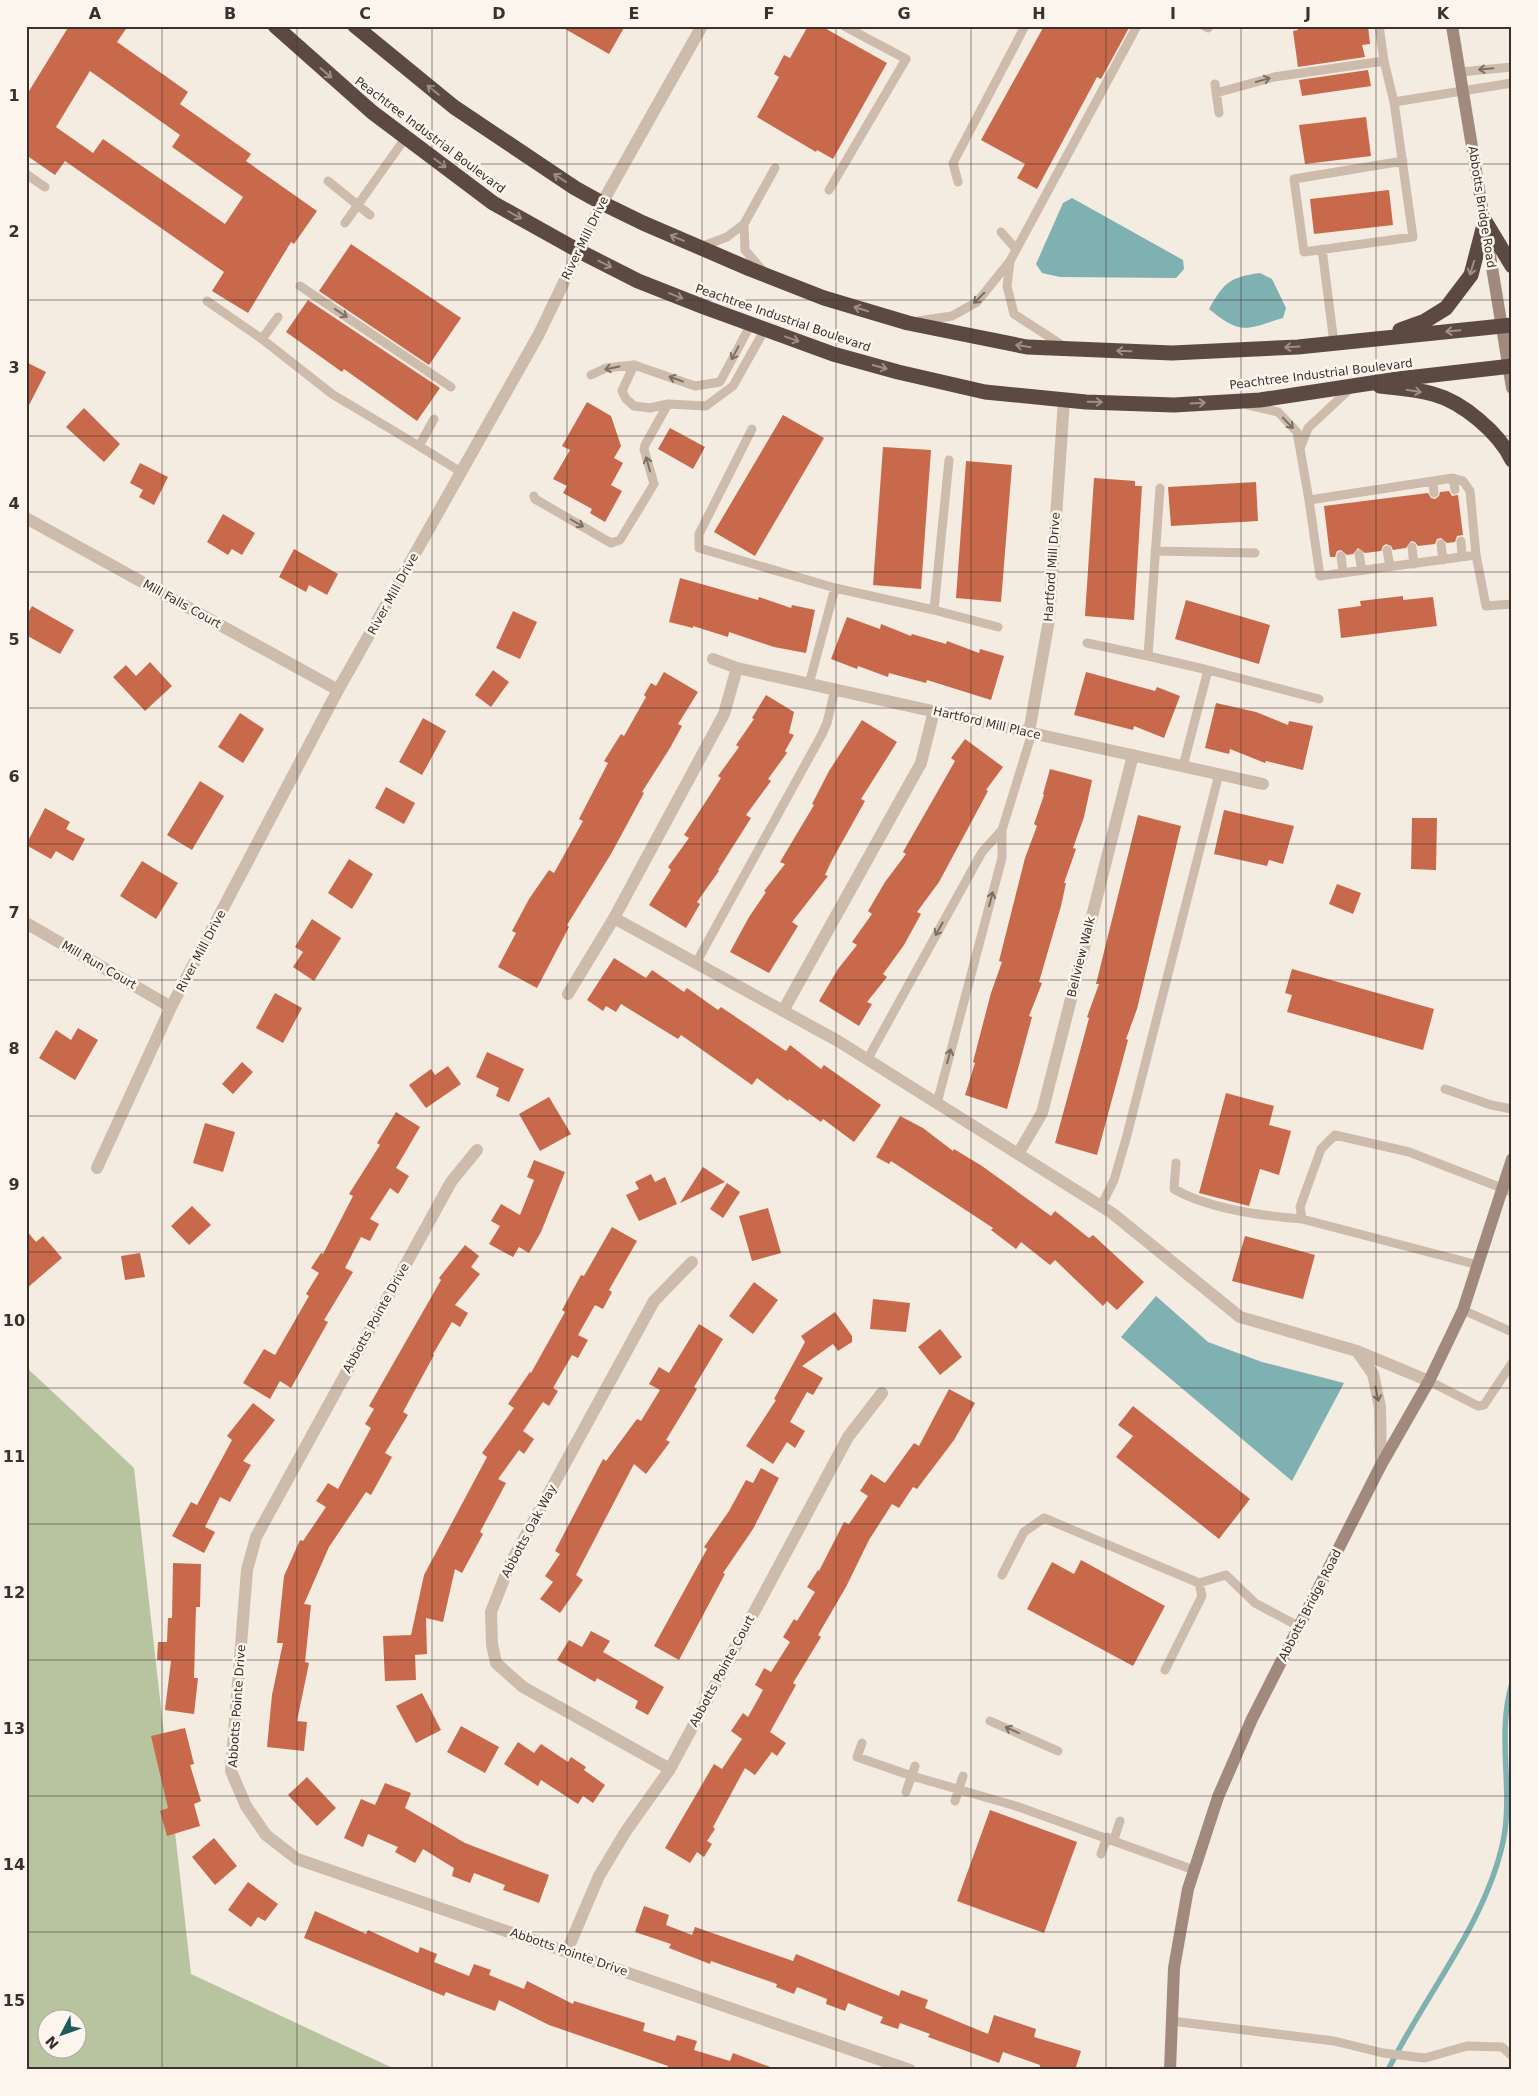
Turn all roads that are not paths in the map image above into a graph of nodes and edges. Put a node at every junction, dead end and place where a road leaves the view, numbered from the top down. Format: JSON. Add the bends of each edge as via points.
{"nodes":[{"id":1,"x":275,"y":26,"type":"edge"},
{"id":2,"x":354,"y":26,"type":"edge"},
{"id":3,"x":702,"y":26,"type":"edge"},
{"id":4,"x":844,"y":26,"type":"edge"},
{"id":5,"x":1025,"y":26,"type":"edge"},
{"id":6,"x":1137,"y":26,"type":"edge"},
{"id":7,"x":1378,"y":26,"type":"edge"},
{"id":8,"x":1452,"y":26,"type":"edge"},
{"id":9,"x":1384,"y":61,"type":"junction"},
{"id":10,"x":1512,"y":67,"type":"edge"},
{"id":11,"x":1460,"y":72,"type":"junction"},
{"id":12,"x":1512,"y":83,"type":"edge"},
{"id":13,"x":1463,"y":90,"type":"junction"},
{"id":14,"x":1394,"y":102,"type":"junction"},
{"id":15,"x":1219,"y":113,"type":"dead end"},
{"id":16,"x":406,"y":138,"type":"junction"},
{"id":17,"x":1403,"y":161,"type":"junction"},
{"id":18,"x":775,"y":168,"type":"dead end"},
{"id":19,"x":26,"y":174,"type":"edge"},
{"id":20,"x":328,"y":181,"type":"dead end"},
{"id":21,"x":958,"y":182,"type":"dead end"},
{"id":22,"x":45,"y":187,"type":"dead end"},
{"id":23,"x":829,"y":190,"type":"dead end"},
{"id":24,"x":602,"y":203,"type":"junction"},
{"id":25,"x":357,"y":206,"type":"junction"},
{"id":26,"x":370,"y":216,"type":"dead end"},
{"id":27,"x":1485,"y":221,"type":"junction"},
{"id":28,"x":345,"y":223,"type":"dead end"},
{"id":29,"x":744,"y":224,"type":"junction"},
{"id":30,"x":1000,"y":232,"type":"dead end"},
{"id":31,"x":700,"y":248,"type":"junction"},
{"id":32,"x":1016,"y":250,"type":"junction"},
{"id":33,"x":1322,"y":250,"type":"junction"},
{"id":34,"x":579,"y":251,"type":"junction"},
{"id":35,"x":1010,"y":261,"type":"junction"},
{"id":36,"x":1512,"y":266,"type":"edge"},
{"id":37,"x":766,"y":275,"type":"junction"},
{"id":38,"x":300,"y":286,"type":"dead end"},
{"id":39,"x":207,"y":301,"type":"dead end"},
{"id":40,"x":278,"y":317,"type":"dead end"},
{"id":41,"x":908,"y":323,"type":"junction"},
{"id":42,"x":1507,"y":325,"type":"edge"},
{"id":43,"x":758,"y":326,"type":"junction"},
{"id":44,"x":1380,"y":338,"type":"junction"},
{"id":45,"x":262,"y":339,"type":"junction"},
{"id":46,"x":1334,"y":343,"type":"junction"},
{"id":47,"x":1066,"y":348,"type":"junction"},
{"id":48,"x":634,"y":365,"type":"junction"},
{"id":49,"x":1510,"y":366,"type":"edge"},
{"id":50,"x":591,"y":375,"type":"dead end"},
{"id":51,"x":1360,"y":384,"type":"junction"},
{"id":52,"x":451,"y":388,"type":"dead end"},
{"id":53,"x":1512,"y":388,"type":"edge"},
{"id":54,"x":1064,"y":400,"type":"junction"},
{"id":55,"x":1231,"y":401,"type":"junction"},
{"id":56,"x":668,"y":404,"type":"junction"},
{"id":57,"x":434,"y":419,"type":"dead end"},
{"id":58,"x":752,"y":429,"type":"dead end"},
{"id":59,"x":419,"y":446,"type":"junction"},
{"id":60,"x":1301,"y":446,"type":"junction"},
{"id":61,"x":949,"y":460,"type":"dead end"},
{"id":62,"x":1512,"y":460,"type":"edge"},
{"id":63,"x":461,"y":472,"type":"junction"},
{"id":64,"x":1453,"y":478,"type":"junction"},
{"id":65,"x":1433,"y":481,"type":"junction"},
{"id":66,"x":1404,"y":486,"type":"junction"},
{"id":67,"x":1160,"y":488,"type":"dead end"},
{"id":68,"x":1455,"y":490,"type":"dead end"},
{"id":69,"x":1434,"y":492,"type":"dead end"},
{"id":70,"x":1405,"y":496,"type":"dead end"},
{"id":71,"x":534,"y":498,"type":"dead end"},
{"id":72,"x":1309,"y":500,"type":"junction"},
{"id":73,"x":26,"y":518,"type":"edge"},
{"id":74,"x":1461,"y":541,"type":"dead end"},
{"id":75,"x":1441,"y":544,"type":"dead end"},
{"id":76,"x":1412,"y":547,"type":"dead end"},
{"id":77,"x":1387,"y":550,"type":"dead end"},
{"id":78,"x":1155,"y":551,"type":"junction"},
{"id":79,"x":1256,"y":552,"type":"dead end"},
{"id":80,"x":1359,"y":554,"type":"dead end"},
{"id":81,"x":1341,"y":556,"type":"dead end"},
{"id":82,"x":1476,"y":556,"type":"junction"},
{"id":83,"x":1462,"y":557,"type":"junction"},
{"id":84,"x":1443,"y":560,"type":"junction"},
{"id":85,"x":1414,"y":564,"type":"junction"},
{"id":86,"x":1390,"y":567,"type":"junction"},
{"id":87,"x":1362,"y":570,"type":"junction"},
{"id":88,"x":1343,"y":572,"type":"junction"},
{"id":89,"x":835,"y":588,"type":"junction"},
{"id":90,"x":1512,"y":604,"type":"edge"},
{"id":91,"x":934,"y":610,"type":"junction"},
{"id":92,"x":998,"y":627,"type":"dead end"},
{"id":93,"x":1088,"y":643,"type":"dead end"},
{"id":94,"x":1148,"y":656,"type":"junction"},
{"id":95,"x":713,"y":659,"type":"dead end"},
{"id":96,"x":737,"y":668,"type":"junction"},
{"id":97,"x":1208,"y":670,"type":"junction"},
{"id":98,"x":809,"y":684,"type":"junction"},
{"id":99,"x":835,"y":689,"type":"junction"},
{"id":100,"x":338,"y":690,"type":"junction"},
{"id":101,"x":1320,"y":699,"type":"dead end"},
{"id":102,"x":934,"y":711,"type":"junction"},
{"id":103,"x":1031,"y":733,"type":"junction"},
{"id":104,"x":1133,"y":755,"type":"junction"},
{"id":105,"x":1182,"y":766,"type":"junction"},
{"id":106,"x":1219,"y":774,"type":"junction"},
{"id":107,"x":1263,"y":784,"type":"dead end"},
{"id":108,"x":1002,"y":830,"type":"junction"},
{"id":109,"x":614,"y":918,"type":"junction"},
{"id":110,"x":26,"y":923,"type":"edge"},
{"id":111,"x":696,"y":963,"type":"junction"},
{"id":112,"x":568,"y":994,"type":"dead end"},
{"id":113,"x":172,"y":1007,"type":"junction"},
{"id":114,"x":783,"y":1011,"type":"junction"},
{"id":115,"x":867,"y":1060,"type":"junction"},
{"id":116,"x":1445,"y":1089,"type":"dead end"},
{"id":117,"x":937,"y":1103,"type":"junction"},
{"id":118,"x":1512,"y":1109,"type":"edge"},
{"id":119,"x":476,"y":1150,"type":"dead end"},
{"id":120,"x":1018,"y":1154,"type":"junction"},
{"id":121,"x":1512,"y":1159,"type":"edge"},
{"id":122,"x":1176,"y":1163,"type":"dead end"},
{"id":123,"x":97,"y":1168,"type":"dead end"},
{"id":124,"x":1507,"y":1190,"type":"edge"},
{"id":125,"x":1101,"y":1206,"type":"junction"},
{"id":126,"x":1302,"y":1219,"type":"junction"},
{"id":127,"x":692,"y":1262,"type":"dead end"},
{"id":128,"x":1478,"y":1266,"type":"junction"},
{"id":129,"x":1463,"y":1310,"type":"junction"},
{"id":130,"x":1512,"y":1332,"type":"edge"},
{"id":131,"x":1357,"y":1351,"type":"junction"},
{"id":132,"x":1512,"y":1362,"type":"edge"},
{"id":133,"x":1429,"y":1382,"type":"junction"},
{"id":134,"x":882,"y":1393,"type":"dead end"},
{"id":135,"x":1381,"y":1465,"type":"junction"},
{"id":136,"x":1002,"y":1575,"type":"dead end"},
{"id":137,"x":1199,"y":1582,"type":"junction"},
{"id":138,"x":1300,"y":1627,"type":"junction"},
{"id":139,"x":1165,"y":1670,"type":"dead end"},
{"id":140,"x":990,"y":1721,"type":"dead end"},
{"id":141,"x":862,"y":1743,"type":"dead end"},
{"id":142,"x":1058,"y":1751,"type":"dead end"},
{"id":143,"x":915,"y":1766,"type":"dead end"},
{"id":144,"x":670,"y":1769,"type":"junction"},
{"id":145,"x":912,"y":1776,"type":"junction"},
{"id":146,"x":963,"y":1776,"type":"dead end"},
{"id":147,"x":959,"y":1790,"type":"junction"},
{"id":148,"x":906,"y":1792,"type":"dead end"},
{"id":149,"x":955,"y":1801,"type":"dead end"},
{"id":150,"x":1120,"y":1821,"type":"dead end"},
{"id":151,"x":1111,"y":1838,"type":"junction"},
{"id":152,"x":1102,"y":1854,"type":"dead end"},
{"id":153,"x":1194,"y":1870,"type":"junction"},
{"id":154,"x":567,"y":1951,"type":"junction"},
{"id":155,"x":1172,"y":2020,"type":"junction"},
{"id":156,"x":1512,"y":2056,"type":"edge"},
{"id":157,"x":910,"y":2070,"type":"edge"},
{"id":158,"x":1170,"y":2070,"type":"edge"}],
"edges":[{"from":1,"to":16,"type":"highway","name":"Peachtree Industrial Boulevard","one_way":true},
{"from":24,"to":2,"type":"highway","one_way":true,"via":[[454,107]]},
{"from":3,"to":24,"type":"street","name":"River Mill Drive"},
{"from":4,"to":23,"type":"lane","via":[[906,59]]},
{"from":5,"to":21,"type":"lane","via":[[953,163]]},
{"from":6,"to":32,"type":"lane"},
{"from":7,"to":9,"type":"lane"},
{"from":8,"to":11,"type":"main road","name":"Abbotts Bridge Road"},
{"from":9,"to":14,"type":"lane"},
{"from":15,"to":9,"type":"lane","one_way":true,"via":[[1216,89]]},
{"from":10,"to":11,"type":"lane","one_way":true},
{"from":11,"to":13,"type":"main road","name":"Abbotts Bridge Road"},
{"from":12,"to":13,"type":"lane"},
{"from":13,"to":14,"type":"lane"},
{"from":13,"to":27,"type":"main road","name":"Abbotts Bridge Road"},
{"from":14,"to":17,"type":"lane"},
{"from":16,"to":25,"type":"lane"},
{"from":16,"to":34,"type":"highway","name":"Peachtree Industrial Boulevard","one_way":true,"via":[[493,203]]},
{"from":17,"to":33,"type":"lane","via":[[1413,237]]},
{"from":17,"to":33,"type":"lane","via":[[1294,178],[1304,252]]},
{"from":18,"to":29,"type":"lane"},
{"from":19,"to":22,"type":"lane"},
{"from":20,"to":25,"type":"lane"},
{"from":31,"to":24,"type":"highway","one_way":true},
{"from":24,"to":34,"type":"street","name":"River Mill Drive"},
{"from":25,"to":26,"type":"lane"},
{"from":25,"to":28,"type":"lane"},
{"from":27,"to":36,"type":"highway"},
{"from":27,"to":42,"type":"main road","name":"Abbotts Bridge Road"},
{"from":27,"to":44,"type":"highway","one_way":true,"via":[[1471,275],[1446,308],[1425,321]]},
{"from":29,"to":31,"type":"lane","via":[[727,237]]},
{"from":29,"to":37,"type":"lane","via":[[745,250]]},
{"from":30,"to":32,"type":"lane"},
{"from":31,"to":37,"type":"highway"},
{"from":32,"to":35,"type":"lane"},
{"from":33,"to":46,"type":"lane"},
{"from":34,"to":43,"type":"highway","name":"Peachtree Industrial Boulevard","one_way":true,"via":[[638,281]]},
{"from":34,"to":63,"type":"street","name":"River Mill Drive","via":[[539,334]]},
{"from":35,"to":41,"type":"lane","one_way":true,"via":[[977,302],[952,316]]},
{"from":35,"to":47,"type":"lane","via":[[1007,286],[1014,314]]},
{"from":41,"to":37,"type":"highway","one_way":true,"via":[[824,298]]},
{"from":38,"to":52,"type":"lane","one_way":true},
{"from":39,"to":45,"type":"lane"},
{"from":40,"to":45,"type":"lane"},
{"from":47,"to":41,"type":"highway","one_way":true,"via":[[1026,347]]},
{"from":42,"to":44,"type":"highway","one_way":true},
{"from":42,"to":49,"type":"main road","name":"Abbotts Bridge Road"},
{"from":43,"to":48,"type":"lane","one_way":true,"via":[[720,382],[695,386]]},
{"from":43,"to":54,"type":"highway","name":"Peachtree Industrial Boulevard","one_way":true,"via":[[833,354],[898,372],[985,392]]},
{"from":43,"to":56,"type":"lane","via":[[733,386],[706,406]]},
{"from":44,"to":46,"type":"highway"},
{"from":45,"to":59,"type":"lane","via":[[332,394]]},
{"from":46,"to":47,"type":"highway","one_way":true,"via":[[1172,353]]},
{"from":48,"to":50,"type":"lane","one_way":true,"via":[[606,368]]},
{"from":48,"to":56,"type":"lane","via":[[622,391],[626,400],[634,406],[650,408]]},
{"from":49,"to":51,"type":"highway","name":"Peachtree Industrial Boulevard"},
{"from":49,"to":53,"type":"main road","name":"Abbotts Bridge Road"},
{"from":51,"to":55,"type":"highway","name":"Peachtree Industrial Boulevard","via":[[1260,400]]},
{"from":51,"to":60,"type":"lane","via":[[1308,428]]},
{"from":51,"to":62,"type":"highway","one_way":true,"via":[[1434,394],[1472,414],[1506,448]]},
{"from":54,"to":55,"type":"highway","name":"Peachtree Industrial Boulevard","one_way":true,"via":[[1174,404]]},
{"from":54,"to":103,"type":"street","name":"Hartford Mill Drive","via":[[1049,620]]},
{"from":55,"to":60,"type":"lane","one_way":true,"via":[[1278,412],[1297,432]]},
{"from":71,"to":56,"type":"lane","one_way":true,"via":[[611,543],[620,540],[654,484],[644,449]]},
{"from":57,"to":59,"type":"lane"},
{"from":58,"to":89,"type":"lane","via":[[699,534],[699,548]]},
{"from":59,"to":63,"type":"lane"},
{"from":60,"to":72,"type":"lane"},
{"from":61,"to":91,"type":"lane"},
{"from":63,"to":100,"type":"street","name":"River Mill Drive"},
{"from":64,"to":65,"type":"lane"},
{"from":64,"to":68,"type":"lane"},
{"from":64,"to":82,"type":"lane","via":[[1463,480],[1470,491]]},
{"from":65,"to":66,"type":"lane"},
{"from":65,"to":69,"type":"lane"},
{"from":66,"to":70,"type":"lane"},
{"from":66,"to":72,"type":"lane","via":[[1380,495],[1353,499]]},
{"from":67,"to":78,"type":"lane"},
{"from":72,"to":88,"type":"lane","via":[[1320,576]]},
{"from":73,"to":100,"type":"street","name":"Mill Falls Court"},
{"from":74,"to":83,"type":"lane"},
{"from":75,"to":84,"type":"lane"},
{"from":76,"to":85,"type":"lane"},
{"from":77,"to":86,"type":"lane"},
{"from":78,"to":79,"type":"lane"},
{"from":78,"to":94,"type":"lane"},
{"from":80,"to":87,"type":"lane"},
{"from":81,"to":88,"type":"lane"},
{"from":82,"to":83,"type":"lane"},
{"from":82,"to":90,"type":"lane","via":[[1486,606]]},
{"from":83,"to":84,"type":"lane"},
{"from":84,"to":85,"type":"lane"},
{"from":85,"to":86,"type":"lane"},
{"from":86,"to":87,"type":"lane"},
{"from":87,"to":88,"type":"lane"},
{"from":89,"to":91,"type":"lane"},
{"from":89,"to":98,"type":"lane"},
{"from":91,"to":92,"type":"lane"},
{"from":93,"to":94,"type":"lane"},
{"from":94,"to":97,"type":"lane"},
{"from":95,"to":96,"type":"street","name":"Hartford Mill Place"},
{"from":96,"to":98,"type":"street","name":"Hartford Mill Place"},
{"from":96,"to":109,"type":"street","via":[[724,714]]},
{"from":97,"to":101,"type":"lane"},
{"from":97,"to":105,"type":"lane"},
{"from":98,"to":99,"type":"street","name":"Hartford Mill Place"},
{"from":99,"to":102,"type":"street","name":"Hartford Mill Place"},
{"from":99,"to":111,"type":"lane","via":[[821,736]]},
{"from":100,"to":113,"type":"street","name":"River Mill Drive"},
{"from":102,"to":103,"type":"street","name":"Hartford Mill Place"},
{"from":102,"to":114,"type":"street","via":[[921,763]]},
{"from":103,"to":104,"type":"street","name":"Hartford Mill Place"},
{"from":103,"to":108,"type":"lane"},
{"from":104,"to":105,"type":"street","name":"Hartford Mill Place"},
{"from":104,"to":120,"type":"street","name":"Bellview Walk","via":[[1042,1113]]},
{"from":105,"to":106,"type":"street","name":"Hartford Mill Place"},
{"from":106,"to":107,"type":"street","name":"Hartford Mill Place"},
{"from":106,"to":125,"type":"lane","via":[[1126,1138],[1114,1180]]},
{"from":108,"to":115,"type":"lane","one_way":true,"via":[[982,852]]},
{"from":117,"to":108,"type":"lane","one_way":true,"via":[[1002,858]]},
{"from":109,"to":111,"type":"street"},
{"from":109,"to":112,"type":"street"},
{"from":110,"to":113,"type":"street","name":"Mill Run Court"},
{"from":111,"to":114,"type":"street"},
{"from":113,"to":123,"type":"street","name":"River Mill Drive"},
{"from":114,"to":115,"type":"street"},
{"from":115,"to":117,"type":"street"},
{"from":116,"to":118,"type":"lane"},
{"from":117,"to":120,"type":"street"},
{"from":119,"to":154,"type":"street","name":"Abbotts Pointe Drive","via":[[451,1182],[256,1537],[247,1570],[231,1770],[246,1806],[266,1835],[297,1859]]},
{"from":120,"to":125,"type":"street"},
{"from":121,"to":124,"type":"main road","name":"Abbotts Bridge Road"},
{"from":122,"to":126,"type":"lane","via":[[1174,1189],[1189,1198],[1266,1216]]},
{"from":124,"to":126,"type":"lane","via":[[1409,1152],[1335,1136],[1321,1149],[1300,1207]]},
{"from":124,"to":128,"type":"main road","name":"Abbotts Bridge Road"},
{"from":125,"to":131,"type":"street","via":[[1240,1316]]},
{"from":126,"to":128,"type":"lane"},
{"from":127,"to":144,"type":"street","name":"Abbotts Oak Way","via":[[654,1301],[510,1564],[491,1612],[496,1663],[523,1687]]},
{"from":128,"to":129,"type":"main road","name":"Abbotts Bridge Road"},
{"from":129,"to":130,"type":"lane"},
{"from":129,"to":133,"type":"main road","name":"Abbotts Bridge Road"},
{"from":131,"to":133,"type":"street"},
{"from":131,"to":135,"type":"street","one_way":true,"via":[[1373,1374],[1380,1406]]},
{"from":132,"to":133,"type":"lane","via":[[1484,1405],[1478,1406]]},
{"from":133,"to":135,"type":"main road","name":"Abbotts Bridge Road"},
{"from":134,"to":144,"type":"street","name":"Abbotts Pointe Court","via":[[848,1437]]},
{"from":135,"to":138,"type":"main road","name":"Abbotts Bridge Road"},
{"from":136,"to":137,"type":"lane","via":[[1024,1532],[1044,1518]]},
{"from":137,"to":138,"type":"lane","via":[[1226,1576],[1255,1603]]},
{"from":137,"to":139,"type":"lane","via":[[1202,1596]]},
{"from":138,"to":153,"type":"main road","name":"Abbotts Bridge Road","via":[[1252,1719],[1218,1797]]},
{"from":142,"to":140,"type":"lane","one_way":true},
{"from":141,"to":145,"type":"lane","via":[[857,1757]]},
{"from":143,"to":145,"type":"lane"},
{"from":144,"to":154,"type":"street","name":"Abbotts Pointe Court","via":[[599,1876]]},
{"from":145,"to":147,"type":"lane"},
{"from":145,"to":148,"type":"lane"},
{"from":146,"to":147,"type":"lane"},
{"from":147,"to":149,"type":"lane"},
{"from":147,"to":151,"type":"lane"},
{"from":150,"to":151,"type":"lane"},
{"from":151,"to":152,"type":"lane"},
{"from":151,"to":153,"type":"lane"},
{"from":153,"to":155,"type":"main road","name":"Abbotts Bridge Road","via":[[1174,1968]]},
{"from":154,"to":157,"type":"street","name":"Abbotts Pointe Drive"},
{"from":155,"to":156,"type":"lane","via":[[1425,2058],[1467,2046],[1502,2046]]},
{"from":155,"to":158,"type":"main road","name":"Abbotts Bridge Road"}]}
